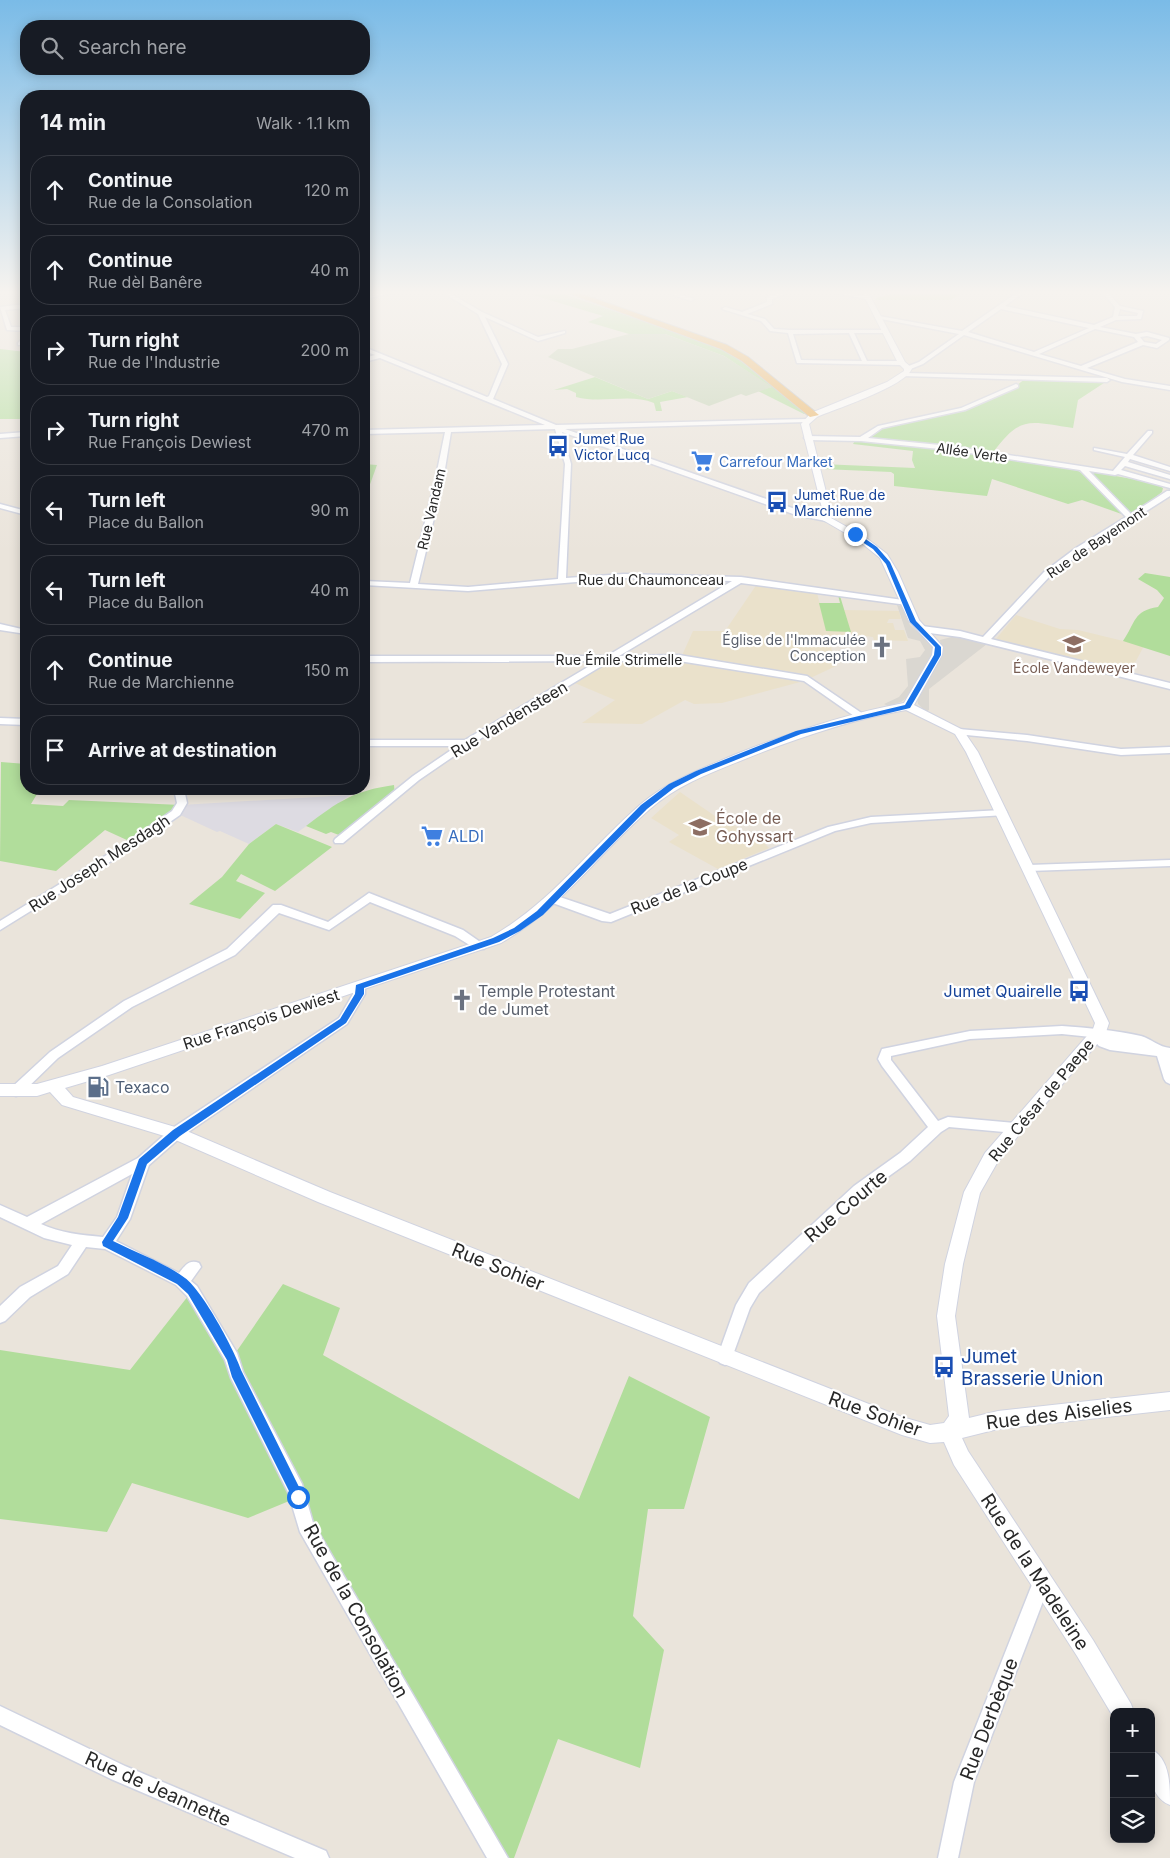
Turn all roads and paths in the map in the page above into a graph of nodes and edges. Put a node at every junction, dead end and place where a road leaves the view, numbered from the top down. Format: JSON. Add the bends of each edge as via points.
{"nodes":[{"id":1,"x":435,"y":379,"type":"edge"},
{"id":2,"x":499,"y":379,"type":"edge"},
{"id":3,"x":767,"y":379,"type":"edge"},
{"id":4,"x":783,"y":379,"type":"edge"},
{"id":5,"x":897,"y":379,"type":"edge"},
{"id":6,"x":1085,"y":379,"type":"edge"},
{"id":7,"x":1115,"y":379,"type":"edge"},
{"id":8,"x":1119,"y":380,"type":"junction"},
{"id":9,"x":1016,"y":386,"type":"dead end"},
{"id":10,"x":1170,"y":388,"type":"edge"},
{"id":11,"x":487,"y":400,"type":"junction"},
{"id":12,"x":823,"y":410,"type":"junction"},
{"id":13,"x":810,"y":418,"type":"junction"},
{"id":14,"x":558,"y":428,"type":"junction"},
{"id":15,"x":448,"y":431,"type":"junction"},
{"id":16,"x":370,"y":432,"type":"edge"},
{"id":17,"x":1150,"y":432,"type":"dead end"},
{"id":18,"x":20,"y":434,"type":"edge"},
{"id":19,"x":0,"y":436,"type":"edge"},
{"id":20,"x":807,"y":438,"type":"junction"},
{"id":21,"x":861,"y":439,"type":"junction"},
{"id":22,"x":1096,"y":449,"type":"dead end"},
{"id":23,"x":1129,"y":456,"type":"junction"},
{"id":24,"x":1170,"y":459,"type":"edge"},
{"id":25,"x":1123,"y":463,"type":"junction"},
{"id":26,"x":1160,"y":466,"type":"junction"},
{"id":27,"x":1082,"y":468,"type":"junction"},
{"id":28,"x":1170,"y":468,"type":"edge"},
{"id":29,"x":1117,"y":471,"type":"junction"},
{"id":30,"x":1170,"y":477,"type":"edge"},
{"id":31,"x":1170,"y":486,"type":"edge"},
{"id":32,"x":1170,"y":493,"type":"edge"},
{"id":33,"x":0,"y":506,"type":"edge"},
{"id":34,"x":20,"y":512,"type":"edge"},
{"id":35,"x":1130,"y":517,"type":"junction"},
{"id":36,"x":826,"y":519,"type":"junction"},
{"id":37,"x":741,"y":579,"type":"junction"},
{"id":38,"x":562,"y":580,"type":"junction"},
{"id":39,"x":370,"y":583,"type":"edge"},
{"id":40,"x":413,"y":587,"type":"junction"},
{"id":41,"x":907,"y":603,"type":"junction"},
{"id":42,"x":0,"y":627,"type":"edge"},
{"id":43,"x":922,"y":629,"type":"junction"},
{"id":44,"x":20,"y":631,"type":"edge"},
{"id":45,"x":960,"y":634,"type":"junction"},
{"id":46,"x":985,"y":640,"type":"junction"},
{"id":47,"x":934,"y":641,"type":"junction"},
{"id":48,"x":609,"y":658,"type":"junction"},
{"id":49,"x":370,"y":659,"type":"edge"},
{"id":50,"x":1170,"y":686,"type":"edge"},
{"id":51,"x":908,"y":706,"type":"junction"},
{"id":52,"x":860,"y":716,"type":"junction"},
{"id":53,"x":0,"y":721,"type":"edge"},
{"id":54,"x":20,"y":722,"type":"edge"},
{"id":55,"x":959,"y":732,"type":"junction"},
{"id":56,"x":370,"y":742,"type":"edge"},
{"id":57,"x":467,"y":743,"type":"junction"},
{"id":58,"x":1170,"y":750,"type":"edge"},
{"id":59,"x":180,"y":795,"type":"edge"},
{"id":60,"x":1002,"y":813,"type":"junction"},
{"id":61,"x":339,"y":842,"type":"dead end"},
{"id":62,"x":1170,"y":863,"type":"edge"},
{"id":63,"x":1029,"y":868,"type":"junction"},
{"id":64,"x":554,"y":899,"type":"junction"},
{"id":65,"x":0,"y":926,"type":"edge"},
{"id":66,"x":480,"y":946,"type":"junction"},
{"id":67,"x":359,"y":987,"type":"junction"},
{"id":68,"x":1096,"y":1035,"type":"junction"},
{"id":69,"x":1166,"y":1052,"type":"edge"},
{"id":70,"x":1170,"y":1079,"type":"edge"},
{"id":71,"x":53,"y":1086,"type":"junction"},
{"id":72,"x":0,"y":1090,"type":"edge"},
{"id":73,"x":16,"y":1091,"type":"junction"},
{"id":74,"x":936,"y":1128,"type":"junction"},
{"id":75,"x":1014,"y":1128,"type":"junction"},
{"id":76,"x":176,"y":1133,"type":"junction"},
{"id":77,"x":143,"y":1162,"type":"junction"},
{"id":78,"x":0,"y":1210,"type":"edge"},
{"id":79,"x":27,"y":1224,"type":"junction"},
{"id":80,"x":82,"y":1241,"type":"junction"},
{"id":81,"x":107,"y":1242,"type":"junction"},
{"id":82,"x":194,"y":1267,"type":"dead end"},
{"id":83,"x":181,"y":1281,"type":"junction"},
{"id":84,"x":0,"y":1316,"type":"edge"},
{"id":85,"x":725,"y":1358,"type":"junction"},
{"id":86,"x":1170,"y":1401,"type":"edge"},
{"id":87,"x":950,"y":1432,"type":"junction"},
{"id":88,"x":1041,"y":1582,"type":"junction"},
{"id":89,"x":1121,"y":1708,"type":"edge"},
{"id":90,"x":0,"y":1715,"type":"edge"},
{"id":91,"x":1155,"y":1768,"type":"edge"},
{"id":92,"x":1170,"y":1793,"type":"edge"},
{"id":93,"x":319,"y":1858,"type":"edge"},
{"id":94,"x":498,"y":1858,"type":"edge"},
{"id":95,"x":948,"y":1858,"type":"edge"}],
"edges":[{"from":1,"to":11,"type":"street"},
{"from":2,"to":11,"type":"street"},
{"from":3,"to":13,"type":"highway"},
{"from":4,"to":12,"type":"highway"},
{"from":5,"to":12,"type":"street"},
{"from":6,"to":8,"type":"street"},
{"from":7,"to":8,"type":"street"},
{"from":8,"to":10,"type":"street"},
{"from":9,"to":21,"type":"street","name":"Allée Verte","via":[[963,409],[880,427]]},
{"from":11,"to":14,"type":"street"},
{"from":12,"to":13,"type":"street"},
{"from":13,"to":14,"type":"street"},
{"from":13,"to":20,"type":"street","via":[[804,424]]},
{"from":14,"to":15,"type":"street"},
{"from":14,"to":36,"type":"street","via":[[799,513]]},
{"from":14,"to":38,"type":"street","via":[[568,464]]},
{"from":15,"to":16,"type":"street"},
{"from":15,"to":40,"type":"street","name":"Rue Vandam"},
{"from":17,"to":23,"type":"street"},
{"from":18,"to":19,"type":"street"},
{"from":20,"to":21,"type":"street","name":"Allée Verte"},
{"from":20,"to":36,"type":"street","via":[[827,512]]},
{"from":21,"to":27,"type":"street","name":"Allée Verte","via":[[950,448]]},
{"from":22,"to":23,"type":"street"},
{"from":23,"to":25,"type":"street"},
{"from":23,"to":26,"type":"street"},
{"from":24,"to":26,"type":"street"},
{"from":25,"to":29,"type":"street"},
{"from":25,"to":30,"type":"street"},
{"from":26,"to":28,"type":"street"},
{"from":27,"to":29,"type":"street","name":"Allée Verte"},
{"from":27,"to":35,"type":"street"},
{"from":29,"to":31,"type":"street","name":"Allée Verte"},
{"from":32,"to":35,"type":"street","name":"Rue de Bayemont"},
{"from":33,"to":34,"type":"street"},
{"from":35,"to":46,"type":"street","name":"Rue de Bayemont","via":[[1047,574]]},
{"from":36,"to":41,"type":"street","via":[[853,533],[882,555]]},
{"from":37,"to":38,"type":"street","name":"Rue du Chaumonceau","via":[[624,576]]},
{"from":37,"to":41,"type":"street","name":"Rue du Chaumonceau"},
{"from":37,"to":48,"type":"street","name":"Rue Vandensteen"},
{"from":38,"to":40,"type":"street","name":"Rue du Chaumonceau","via":[[468,589]]},
{"from":39,"to":40,"type":"street","name":"Rue du Chaumonceau"},
{"from":41,"to":43,"type":"street","via":[[913,620]]},
{"from":42,"to":44,"type":"street"},
{"from":43,"to":45,"type":"street"},
{"from":43,"to":47,"type":"street"},
{"from":45,"to":46,"type":"street"},
{"from":45,"to":47,"type":"street"},
{"from":46,"to":50,"type":"street"},
{"from":47,"to":51,"type":"street","via":[[937,655]]},
{"from":48,"to":49,"type":"street","name":"Rue Émile Strimelle"},
{"from":48,"to":52,"type":"street","name":"Rue Émile Strimelle","via":[[680,658],[808,679]]},
{"from":48,"to":57,"type":"street","name":"Rue Vandensteen"},
{"from":51,"to":52,"type":"street","name":"Rue François Dewiest"},
{"from":51,"to":55,"type":"street"},
{"from":52,"to":64,"type":"street","name":"Rue François Dewiest","via":[[798,733],[671,786],[644,807]]},
{"from":53,"to":54,"type":"street"},
{"from":55,"to":58,"type":"street","via":[[1121,752]]},
{"from":55,"to":60,"type":"street","name":"Rue César de Paepe"},
{"from":56,"to":57,"type":"street"},
{"from":57,"to":61,"type":"street","name":"Rue Vandensteen","via":[[416,778]]},
{"from":59,"to":65,"type":"street","name":"Rue Joseph Mesdagh","via":[[182,804],[176,813]]},
{"from":60,"to":63,"type":"street","name":"Rue César de Paepe"},
{"from":60,"to":64,"type":"street","name":"Rue de la Coupe","via":[[871,820],[832,829],[611,918]]},
{"from":62,"to":63,"type":"street"},
{"from":63,"to":68,"type":"street","name":"Rue César de Paepe","via":[[1100,1015],[1102,1027]]},
{"from":64,"to":66,"type":"street","name":"Rue François Dewiest","via":[[517,930]]},
{"from":66,"to":67,"type":"street","name":"Rue François Dewiest"},
{"from":66,"to":73,"type":"street","via":[[459,933],[369,897],[329,926],[278,908],[231,952],[128,1004],[54,1055]]},
{"from":67,"to":71,"type":"street","name":"Rue François Dewiest"},
{"from":67,"to":76,"type":"street","via":[[359,994],[343,1021]]},
{"from":68,"to":69,"type":"street","via":[[1110,1045]]},
{"from":68,"to":74,"type":"street","via":[[1062,1030],[998,1032],[886,1052],[886,1063]]},
{"from":68,"to":75,"type":"street","name":"Rue César de Paepe"},
{"from":69,"to":70,"type":"street"},
{"from":71,"to":73,"type":"street","name":"Rue François Dewiest"},
{"from":71,"to":76,"type":"street","name":"Rue Sohier","via":[[68,1101]]},
{"from":72,"to":73,"type":"street","name":"Rue François Dewiest"},
{"from":74,"to":75,"type":"street","via":[[948,1122]]},
{"from":74,"to":85,"type":"street","name":"Rue Courte","via":[[905,1157],[859,1190],[754,1288],[743,1305]]},
{"from":75,"to":87,"type":"street","name":"Rue César de Paepe","via":[[991,1158],[972,1192],[964,1216],[946,1316],[959,1418]]},
{"from":76,"to":77,"type":"street"},
{"from":76,"to":85,"type":"street","name":"Rue Sohier"},
{"from":77,"to":79,"type":"street"},
{"from":77,"to":81,"type":"street","via":[[123,1218]]},
{"from":78,"to":79,"type":"street"},
{"from":79,"to":80,"type":"street","via":[[49,1234]]},
{"from":80,"to":81,"type":"street"},
{"from":80,"to":84,"type":"street","via":[[63,1270],[25,1292]]},
{"from":81,"to":83,"type":"street"},
{"from":82,"to":83,"type":"street"},
{"from":83,"to":94,"type":"street","name":"Rue de la Consolation","via":[[192,1291],[232,1358],[236,1373],[296,1490],[306,1526]]},
{"from":85,"to":87,"type":"street","name":"Rue Sohier","via":[[902,1426],[930,1434]]},
{"from":86,"to":87,"type":"street","name":"Rue des Aiselies","via":[[998,1420]]},
{"from":87,"to":88,"type":"street","name":"Rue de la Madeleine","via":[[961,1458]]},
{"from":88,"to":89,"type":"street","name":"Rue de la Madeleine","via":[[1086,1648]]},
{"from":88,"to":95,"type":"street","name":"Rue Derbèque","via":[[964,1782]]},
{"from":90,"to":93,"type":"street","name":"Rue de Jeannette","via":[[169,1795]]},
{"from":91,"to":92,"type":"street"}]}
